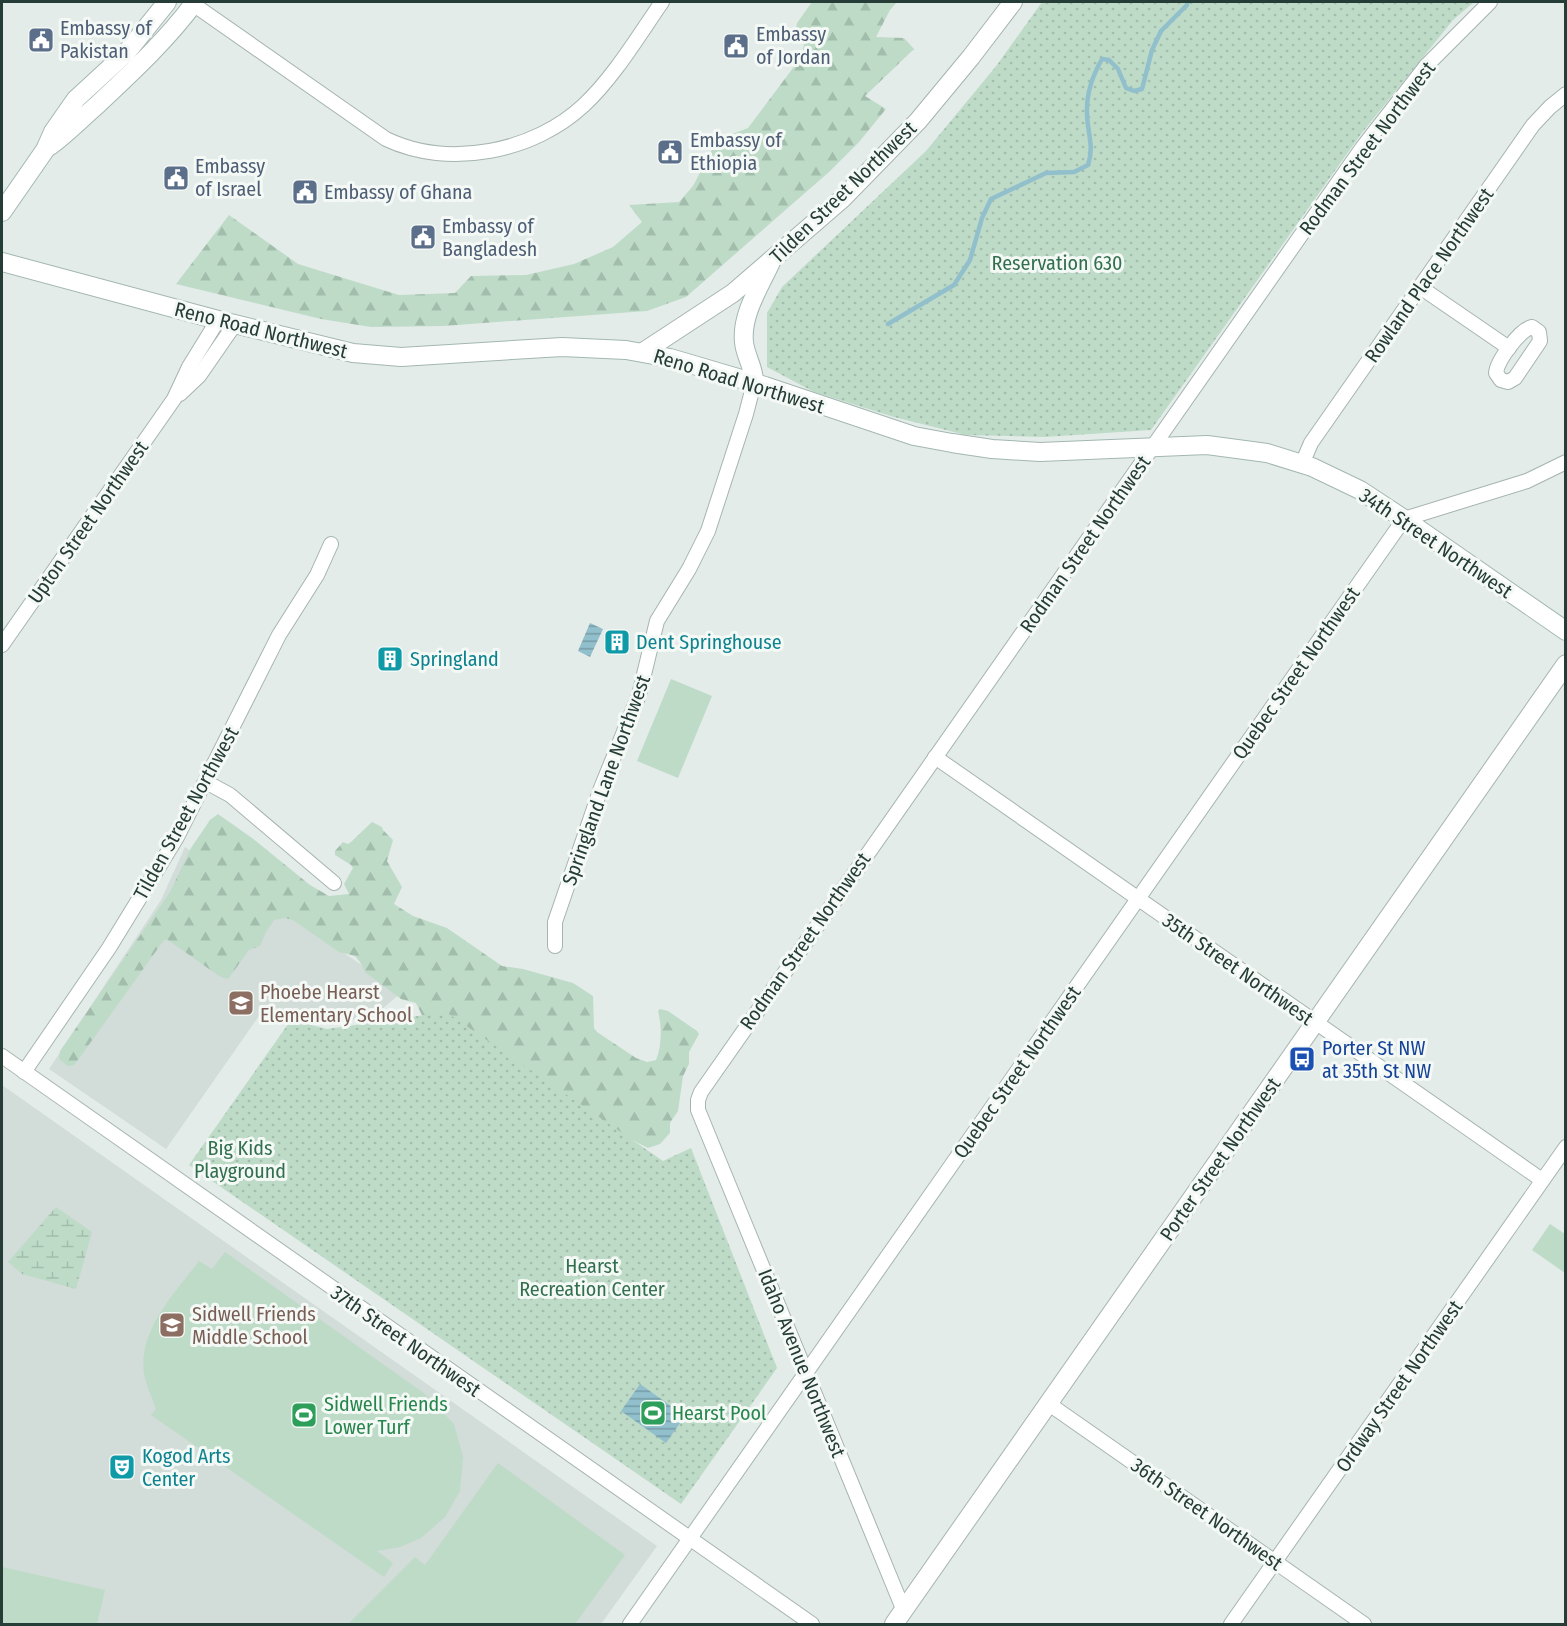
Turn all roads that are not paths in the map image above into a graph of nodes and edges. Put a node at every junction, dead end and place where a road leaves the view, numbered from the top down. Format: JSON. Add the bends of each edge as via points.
{"nodes":[{"id":1,"x":167,"y":2,"type":"edge"},
{"id":2,"x":193,"y":2,"type":"edge"},
{"id":3,"x":662,"y":2,"type":"edge"},
{"id":4,"x":1013,"y":2,"type":"edge"},
{"id":5,"x":1490,"y":2,"type":"edge"},
{"id":6,"x":1566,"y":94,"type":"edge"},
{"id":7,"x":45,"y":150,"type":"junction"},
{"id":8,"x":2,"y":212,"type":"edge"},
{"id":9,"x":2,"y":262,"type":"edge"},
{"id":10,"x":771,"y":262,"type":"junction"},
{"id":11,"x":1420,"y":287,"type":"junction"},
{"id":12,"x":226,"y":322,"type":"junction"},
{"id":13,"x":1509,"y":348,"type":"dead end"},
{"id":14,"x":643,"y":352,"type":"junction"},
{"id":15,"x":754,"y":383,"type":"junction"},
{"id":16,"x":1153,"y":446,"type":"junction"},
{"id":17,"x":1566,"y":462,"type":"edge"},
{"id":18,"x":1302,"y":464,"type":"junction"},
{"id":19,"x":1404,"y":519,"type":"junction"},
{"id":20,"x":332,"y":544,"type":"dead end"},
{"id":21,"x":1566,"y":631,"type":"edge"},
{"id":22,"x":2,"y":645,"type":"edge"},
{"id":23,"x":1566,"y":664,"type":"edge"},
{"id":24,"x":935,"y":757,"type":"junction"},
{"id":25,"x":206,"y":782,"type":"junction"},
{"id":26,"x":334,"y":883,"type":"dead end"},
{"id":27,"x":1138,"y":899,"type":"junction"},
{"id":28,"x":555,"y":946,"type":"dead end"},
{"id":29,"x":1315,"y":1023,"type":"junction"},
{"id":30,"x":2,"y":1056,"type":"edge"},
{"id":31,"x":24,"y":1072,"type":"junction"},
{"id":32,"x":698,"y":1100,"type":"joint"},
{"id":33,"x":1566,"y":1147,"type":"edge"},
{"id":34,"x":1542,"y":1180,"type":"junction"},
{"id":35,"x":806,"y":1373,"type":"junction"},
{"id":36,"x":1049,"y":1404,"type":"junction"},
{"id":37,"x":690,"y":1540,"type":"junction"},
{"id":38,"x":1275,"y":1562,"type":"junction"},
{"id":39,"x":902,"y":1620,"type":"edge"},
{"id":40,"x":630,"y":1624,"type":"edge"},
{"id":41,"x":812,"y":1624,"type":"edge"},
{"id":42,"x":1232,"y":1624,"type":"edge"},
{"id":43,"x":1364,"y":1624,"type":"edge"}],
"edges":[{"from":1,"to":7,"type":"main road","via":[[126,53],[76,99]]},
{"from":2,"to":3,"type":"street","via":[[386,139],[420,150],[456,154],[520,142],[575,112],[607,78]]},
{"from":2,"to":7,"type":"main road","via":[[168,36],[126,79]]},
{"from":4,"to":10,"type":"main road","name":"Tilden Street Northwest","via":[[900,139],[842,199]]},
{"from":5,"to":16,"type":"street","name":"Rodman Street Northwest","via":[[1399,99]]},
{"from":6,"to":11,"type":"street","name":"Rowland Place Northwest","via":[[1533,125]]},
{"from":7,"to":8,"type":"main road"},
{"from":9,"to":12,"type":"main road","name":"Reno Road Northwest"},
{"from":10,"to":14,"type":"main road","name":"Tilden Street Northwest","via":[[720,303]]},
{"from":10,"to":15,"type":"main road","via":[[744,330]]},
{"from":11,"to":13,"type":"street"},
{"from":11,"to":18,"type":"street","name":"Rowland Place Northwest","via":[[1311,444]]},
{"from":12,"to":14,"type":"main road","name":"Reno Road Northwest","via":[[335,350],[378,356],[420,357],[562,347]]},
{"from":12,"to":22,"type":"street","name":"Upton Street Northwest","via":[[199,376],[174,399]]},
{"from":14,"to":15,"type":"main road","name":"Reno Road Northwest"},
{"from":15,"to":16,"type":"main road","name":"Reno Road Northwest","via":[[914,436],[959,444],[1032,452]]},
{"from":15,"to":28,"type":"street","name":"Springland Lane Northwest","via":[[708,531],[657,621],[639,695],[604,778],[555,922]]},
{"from":16,"to":18,"type":"main road","name":"Reno Road Northwest","via":[[1224,446]]},
{"from":16,"to":24,"type":"street","name":"Rodman Street Northwest"},
{"from":17,"to":19,"type":"street","via":[[1527,481]]},
{"from":18,"to":19,"type":"main road","name":"34th Street Northwest","via":[[1352,485]]},
{"from":19,"to":21,"type":"main road","name":"34th Street Northwest"},
{"from":19,"to":27,"type":"street","name":"Quebec Street Northwest"},
{"from":20,"to":25,"type":"street","name":"Tilden Street Northwest","via":[[279,635]]},
{"from":23,"to":29,"type":"main road","name":"Porter Street Northwest"},
{"from":24,"to":27,"type":"street","name":"35th Street Northwest"},
{"from":24,"to":32,"type":"street","name":"Rodman Street Northwest","via":[[704,1086]]},
{"from":25,"to":26,"type":"street","via":[[230,795]]},
{"from":25,"to":31,"type":"street","name":"Tilden Street Northwest","via":[[117,936]]},
{"from":27,"to":29,"type":"street","name":"35th Street Northwest"},
{"from":27,"to":35,"type":"street","name":"Quebec Street Northwest"},
{"from":29,"to":34,"type":"street","name":"35th Street Northwest"},
{"from":29,"to":36,"type":"main road","name":"Porter Street Northwest"},
{"from":30,"to":31,"type":"street","name":"37th Street Northwest"},
{"from":31,"to":37,"type":"street","name":"37th Street Northwest"},
{"from":32,"to":35,"type":"street","name":"Idaho Avenue Northwest","via":[[698,1110]]},
{"from":33,"to":34,"type":"street","name":"Ordway Street Northwest"},
{"from":34,"to":38,"type":"street","name":"Ordway Street Northwest"},
{"from":35,"to":37,"type":"street","name":"Quebec Street Northwest"},
{"from":35,"to":39,"type":"street","name":"Idaho Avenue Northwest"},
{"from":36,"to":38,"type":"street","name":"36th Street Northwest"},
{"from":36,"to":39,"type":"main road","name":"Porter Street Northwest"},
{"from":37,"to":40,"type":"street","name":"Quebec Street Northwest"},
{"from":37,"to":41,"type":"street","name":"37th Street Northwest"},
{"from":38,"to":42,"type":"street","name":"Ordway Street Northwest"},
{"from":38,"to":43,"type":"street","name":"36th Street Northwest"}]}
